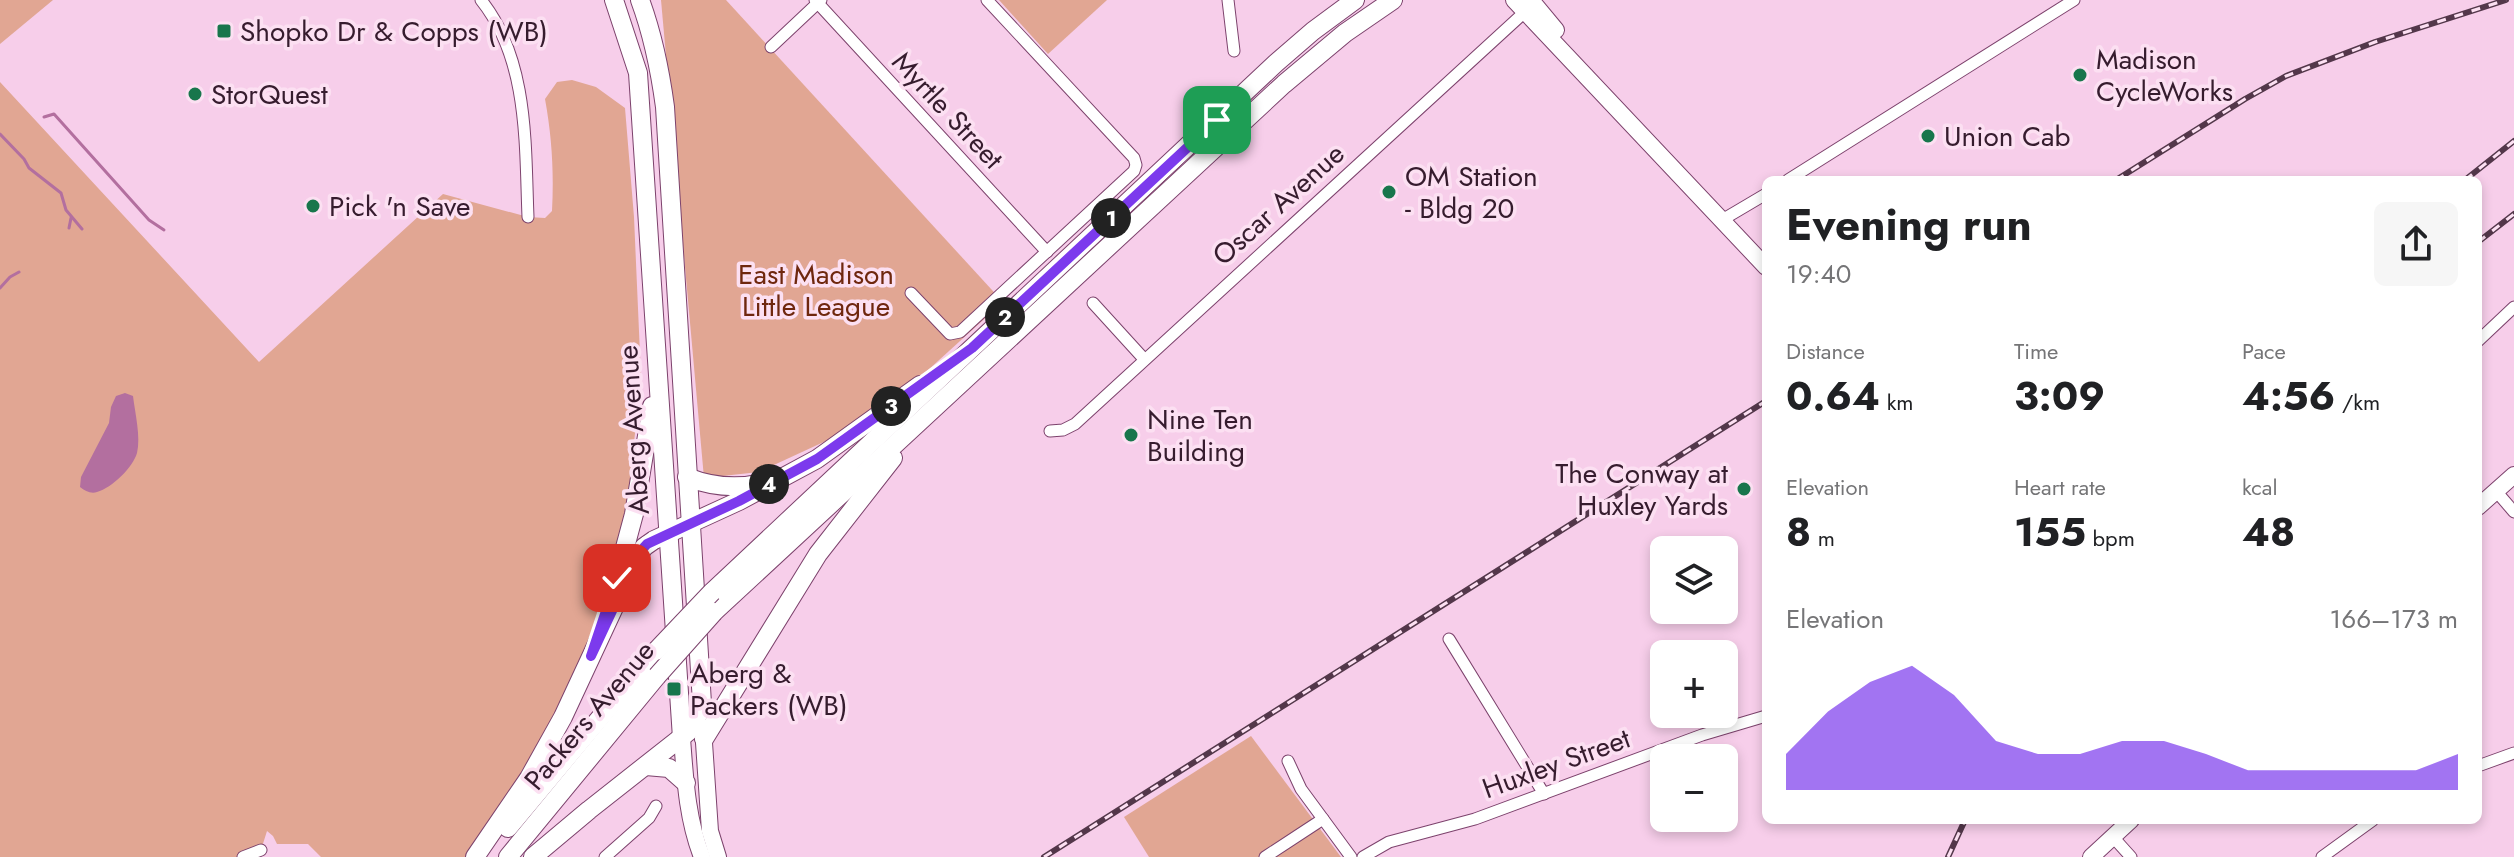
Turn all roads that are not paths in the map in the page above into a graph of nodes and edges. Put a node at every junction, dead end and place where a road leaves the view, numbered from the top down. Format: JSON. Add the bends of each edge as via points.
{"nodes":[{"id":1,"x":481,"y":0,"type":"edge"},
{"id":2,"x":614,"y":0,"type":"edge"},
{"id":3,"x":640,"y":0,"type":"edge"},
{"id":4,"x":987,"y":0,"type":"edge"},
{"id":5,"x":1228,"y":0,"type":"edge"},
{"id":6,"x":1355,"y":0,"type":"edge"},
{"id":7,"x":1393,"y":0,"type":"edge"},
{"id":8,"x":2074,"y":0,"type":"edge"},
{"id":9,"x":818,"y":1,"type":"edge"},
{"id":10,"x":1526,"y":4,"type":"edge"},
{"id":11,"x":771,"y":47,"type":"dead end"},
{"id":12,"x":1234,"y":51,"type":"dead end"},
{"id":13,"x":1794,"y":176,"type":"edge"},
{"id":14,"x":1762,"y":196,"type":"edge"},
{"id":15,"x":528,"y":217,"type":"dead end"},
{"id":16,"x":1722,"y":220,"type":"junction"},
{"id":17,"x":1047,"y":252,"type":"junction"},
{"id":18,"x":1762,"y":263,"type":"edge"},
{"id":19,"x":911,"y":293,"type":"dead end"},
{"id":20,"x":1093,"y":303,"type":"dead end"},
{"id":21,"x":2514,"y":307,"type":"edge"},
{"id":22,"x":2482,"y":337,"type":"edge"},
{"id":23,"x":972,"y":348,"type":"junction"},
{"id":24,"x":1144,"y":359,"type":"junction"},
{"id":25,"x":657,"y":376,"type":"junction"},
{"id":26,"x":937,"y":407,"type":"junction"},
{"id":27,"x":1050,"y":431,"type":"dead end"},
{"id":28,"x":687,"y":477,"type":"junction"},
{"id":29,"x":781,"y":478,"type":"junction"},
{"id":30,"x":2513,"y":479,"type":"edge"},
{"id":31,"x":2496,"y":491,"type":"junction"},
{"id":32,"x":2482,"y":503,"type":"edge"},
{"id":33,"x":2514,"y":512,"type":"edge"},
{"id":34,"x":690,"y":525,"type":"junction"},
{"id":35,"x":669,"y":535,"type":"junction"},
{"id":36,"x":673,"y":583,"type":"junction"},
{"id":37,"x":1449,"y":639,"type":"dead end"},
{"id":38,"x":591,"y":656,"type":"junction"},
{"id":39,"x":739,"y":682,"type":"junction"},
{"id":40,"x":701,"y":699,"type":"junction"},
{"id":41,"x":1762,"y":717,"type":"edge"},
{"id":42,"x":682,"y":738,"type":"junction"},
{"id":43,"x":704,"y":739,"type":"junction"},
{"id":44,"x":2514,"y":753,"type":"edge"},
{"id":45,"x":1288,"y":761,"type":"dead end"},
{"id":46,"x":2482,"y":765,"type":"edge"},
{"id":47,"x":646,"y":766,"type":"junction"},
{"id":48,"x":686,"y":783,"type":"junction"},
{"id":49,"x":1544,"y":794,"type":"junction"},
{"id":50,"x":656,"y":806,"type":"dead end"},
{"id":51,"x":1323,"y":819,"type":"junction"},
{"id":52,"x":2127,"y":824,"type":"edge"},
{"id":53,"x":2367,"y":824,"type":"edge"},
{"id":54,"x":2113,"y":837,"type":"junction"},
{"id":55,"x":261,"y":850,"type":"dead end"},
{"id":56,"x":243,"y":857,"type":"edge"},
{"id":57,"x":475,"y":857,"type":"edge"},
{"id":58,"x":483,"y":857,"type":"edge"},
{"id":59,"x":508,"y":857,"type":"edge"},
{"id":60,"x":533,"y":857,"type":"edge"},
{"id":61,"x":605,"y":857,"type":"edge"},
{"id":62,"x":702,"y":857,"type":"edge"},
{"id":63,"x":718,"y":857,"type":"edge"},
{"id":64,"x":1265,"y":857,"type":"edge"},
{"id":65,"x":1351,"y":857,"type":"edge"},
{"id":66,"x":1363,"y":857,"type":"edge"},
{"id":67,"x":2091,"y":857,"type":"edge"},
{"id":68,"x":2131,"y":857,"type":"edge"},
{"id":69,"x":2322,"y":857,"type":"edge"}],
"edges":[{"from":1,"to":15,"type":"street","via":[[515,70]]},
{"from":2,"to":25,"type":"main road","name":"Aberg Avenue","via":[[638,73]]},
{"from":3,"to":28,"type":"main road","name":"Aberg Avenue","via":[[651,29],[665,107]]},
{"from":4,"to":17,"type":"street","via":[[1136,165]]},
{"from":5,"to":12,"type":"street"},
{"from":6,"to":23,"type":"main road","name":"Packers Avenue","via":[[1276,63]]},
{"from":7,"to":26,"type":"main road","name":"Packers Avenue","via":[[1312,60]]},
{"from":8,"to":13,"type":"street"},
{"from":9,"to":11,"type":"street"},
{"from":9,"to":17,"type":"street","name":"Myrtle Street"},
{"from":10,"to":16,"type":"street"},
{"from":10,"to":24,"type":"street","name":"Oscar Avenue"},
{"from":14,"to":16,"type":"street"},
{"from":16,"to":18,"type":"street"},
{"from":17,"to":19,"type":"street","via":[[952,335]]},
{"from":20,"to":24,"type":"street"},
{"from":21,"to":22,"type":"street"},
{"from":23,"to":29,"type":"main road","via":[[827,453]]},
{"from":23,"to":58,"type":"main road","name":"Packers Avenue","bridge":true,"via":[[712,592]]},
{"from":24,"to":27,"type":"street","name":"Oscar Avenue","via":[[1075,424]]},
{"from":25,"to":35,"type":"main road","name":"Aberg Avenue"},
{"from":25,"to":38,"type":"main road","via":[[634,514]]},
{"from":26,"to":39,"type":"main road","via":[[818,554]]},
{"from":26,"to":59,"type":"main road","name":"Packers Avenue","bridge":true,"via":[[714,612]]},
{"from":28,"to":29,"type":"main road","via":[[733,487]]},
{"from":28,"to":34,"type":"main road","name":"Aberg Avenue"},
{"from":29,"to":34,"type":"main road"},
{"from":30,"to":31,"type":"street"},
{"from":31,"to":32,"type":"street"},
{"from":31,"to":33,"type":"street"},
{"from":34,"to":35,"type":"main road"},
{"from":34,"to":40,"type":"main road","name":"Aberg Avenue"},
{"from":35,"to":36,"type":"main road","name":"Aberg Avenue"},
{"from":35,"to":38,"type":"main road","via":[[639,553]]},
{"from":36,"to":40,"type":"main road","via":[[679,596],[686,678]]},
{"from":36,"to":42,"type":"main road","name":"Aberg Avenue"},
{"from":37,"to":49,"type":"street"},
{"from":38,"to":57,"type":"main road","via":[[529,778]]},
{"from":39,"to":40,"type":"main road","via":[[723,694]]},
{"from":39,"to":43,"type":"main road"},
{"from":40,"to":42,"type":"main road","via":[[692,727]]},
{"from":40,"to":43,"type":"street","name":"Aberg Avenue"},
{"from":41,"to":49,"type":"street","name":"Huxley Street"},
{"from":42,"to":47,"type":"main road"},
{"from":42,"to":48,"type":"street","name":"Aberg Avenue"},
{"from":43,"to":63,"type":"street","name":"Aberg Avenue","via":[[710,831]]},
{"from":44,"to":46,"type":"street"},
{"from":45,"to":51,"type":"street"},
{"from":47,"to":48,"type":"main road","via":[[667,767]]},
{"from":47,"to":60,"type":"main road"},
{"from":48,"to":62,"type":"street","name":"Aberg Avenue"},
{"from":49,"to":66,"type":"street","name":"Huxley Street","via":[[1389,842]]},
{"from":50,"to":61,"type":"street"},
{"from":51,"to":64,"type":"street"},
{"from":51,"to":65,"type":"street"},
{"from":52,"to":54,"type":"street"},
{"from":53,"to":69,"type":"street"},
{"from":54,"to":67,"type":"street"},
{"from":54,"to":68,"type":"street"},
{"from":55,"to":56,"type":"street"}]}
